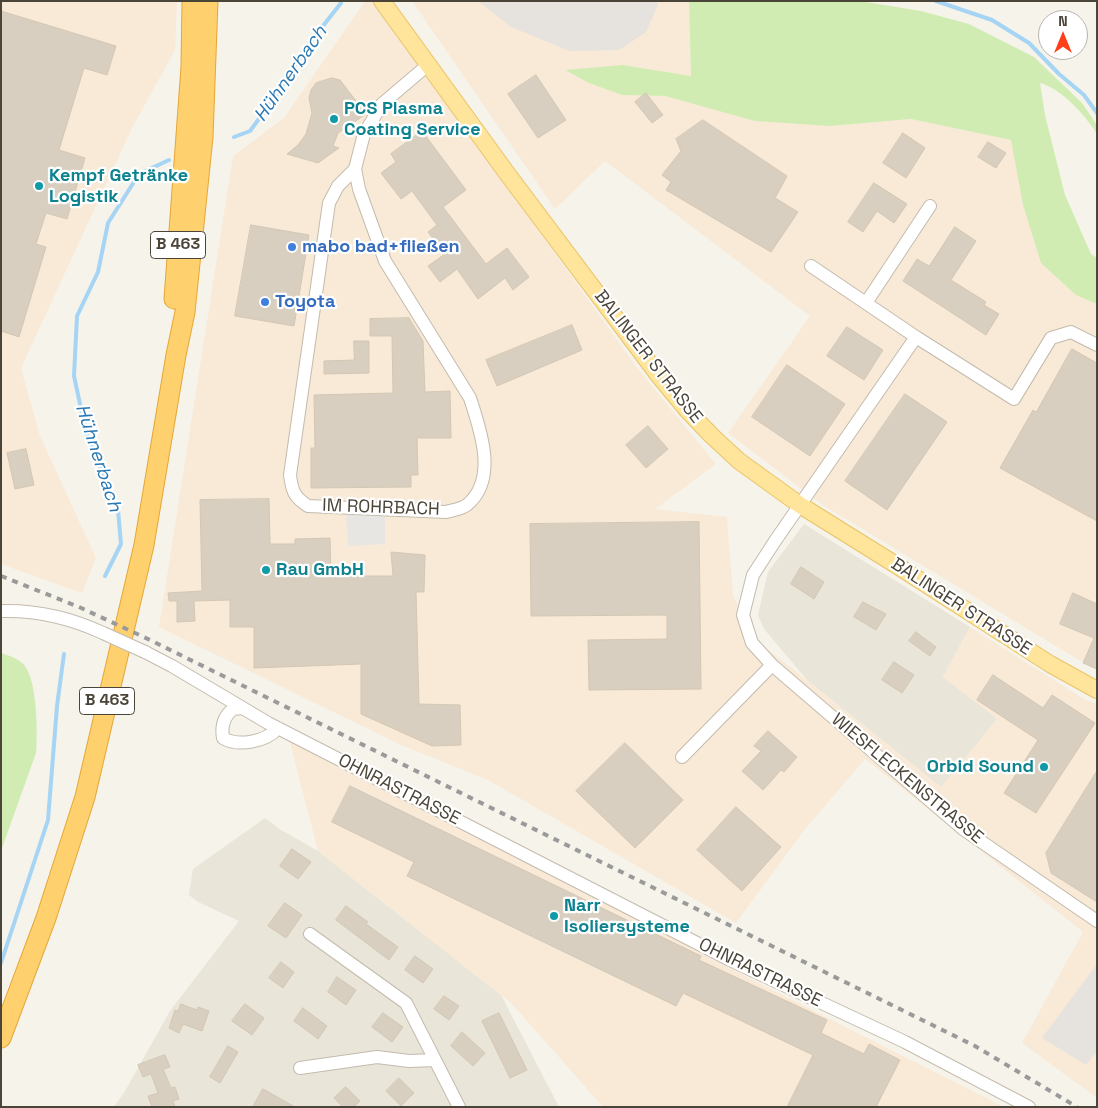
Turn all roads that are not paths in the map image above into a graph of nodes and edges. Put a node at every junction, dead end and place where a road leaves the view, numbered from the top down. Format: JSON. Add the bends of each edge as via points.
{"nodes":[{"id":1,"x":192,"y":1,"type":"edge"},
{"id":2,"x":208,"y":1,"type":"edge"},
{"id":3,"x":382,"y":1,"type":"edge"},
{"id":4,"x":429,"y":64,"type":"junction"},
{"id":5,"x":355,"y":169,"type":"junction"},
{"id":6,"x":930,"y":206,"type":"dead end"},
{"id":7,"x":811,"y":266,"type":"dead end"},
{"id":8,"x":866,"y":303,"type":"junction"},
{"id":9,"x":916,"y":337,"type":"junction"},
{"id":10,"x":1097,"y":345,"type":"edge"},
{"id":11,"x":176,"y":355,"type":"junction"},
{"id":12,"x":800,"y":506,"type":"junction"},
{"id":13,"x":1,"y":611,"type":"edge"},
{"id":14,"x":772,"y":665,"type":"junction"},
{"id":15,"x":1097,"y":690,"type":"edge"},
{"id":16,"x":243,"y":708,"type":"junction"},
{"id":17,"x":278,"y":728,"type":"junction"},
{"id":18,"x":682,"y":757,"type":"dead end"},
{"id":19,"x":1097,"y":921,"type":"edge"},
{"id":20,"x":310,"y":934,"type":"dead end"},
{"id":21,"x":1,"y":1038,"type":"edge"},
{"id":22,"x":435,"y":1060,"type":"junction"},
{"id":23,"x":300,"y":1068,"type":"dead end"},
{"id":24,"x":459,"y":1107,"type":"edge"},
{"id":25,"x":1029,"y":1107,"type":"edge"}],
"edges":[{"from":1,"to":11,"type":"highway","number":"B 463","via":[[191,67],[171,332]]},
{"from":2,"to":11,"type":"highway","number":"B 463","via":[[201,154],[185,312]]},
{"from":3,"to":4,"type":"main road","name":"BALINGER STRASSE"},
{"from":4,"to":5,"type":"street","name":"IM ROHRBACH","via":[[382,104],[364,134]]},
{"from":4,"to":12,"type":"main road","name":"BALINGER STRASSE","via":[[528,201],[687,410],[739,461]]},
{"from":5,"to":5,"type":"street","name":"IM ROHRBACH","via":[[362,199],[385,261],[470,398],[476,417],[484,448],[484,475],[478,494],[466,506],[446,512],[308,506],[298,500],[292,489],[290,475],[330,204],[338,186]]},
{"from":6,"to":8,"type":"street"},
{"from":7,"to":8,"type":"street"},
{"from":8,"to":9,"type":"street"},
{"from":9,"to":10,"type":"street","via":[[1014,399],[1051,338],[1071,332]]},
{"from":9,"to":12,"type":"street","name":"WIESFLECKENSTRASSE"},
{"from":11,"to":21,"type":"highway","number":"B 463","via":[[144,545],[84,797],[46,918]]},
{"from":12,"to":14,"type":"street","name":"WIESFLECKENSTRASSE","via":[[753,575],[743,615],[752,643]]},
{"from":12,"to":15,"type":"main road","name":"BALINGER STRASSE","via":[[1050,664]]},
{"from":13,"to":16,"type":"street","name":"OHNRASTRASSE","bridge":true,"via":[[63,617],[103,633],[144,652]]},
{"from":14,"to":18,"type":"street"},
{"from":14,"to":19,"type":"street","name":"WIESFLECKENSTRASSE","via":[[963,829]]},
{"from":16,"to":17,"type":"street","name":"OHNRASTRASSE"},
{"from":16,"to":17,"type":"street","via":[[234,709],[224,719],[223,738],[231,743],[266,737]]},
{"from":17,"to":25,"type":"street","name":"OHNRASTRASSE","via":[[730,960],[905,1042]]},
{"from":20,"to":22,"type":"street","via":[[406,1003]]},
{"from":22,"to":23,"type":"street","via":[[377,1058]]},
{"from":22,"to":24,"type":"street"}]}
